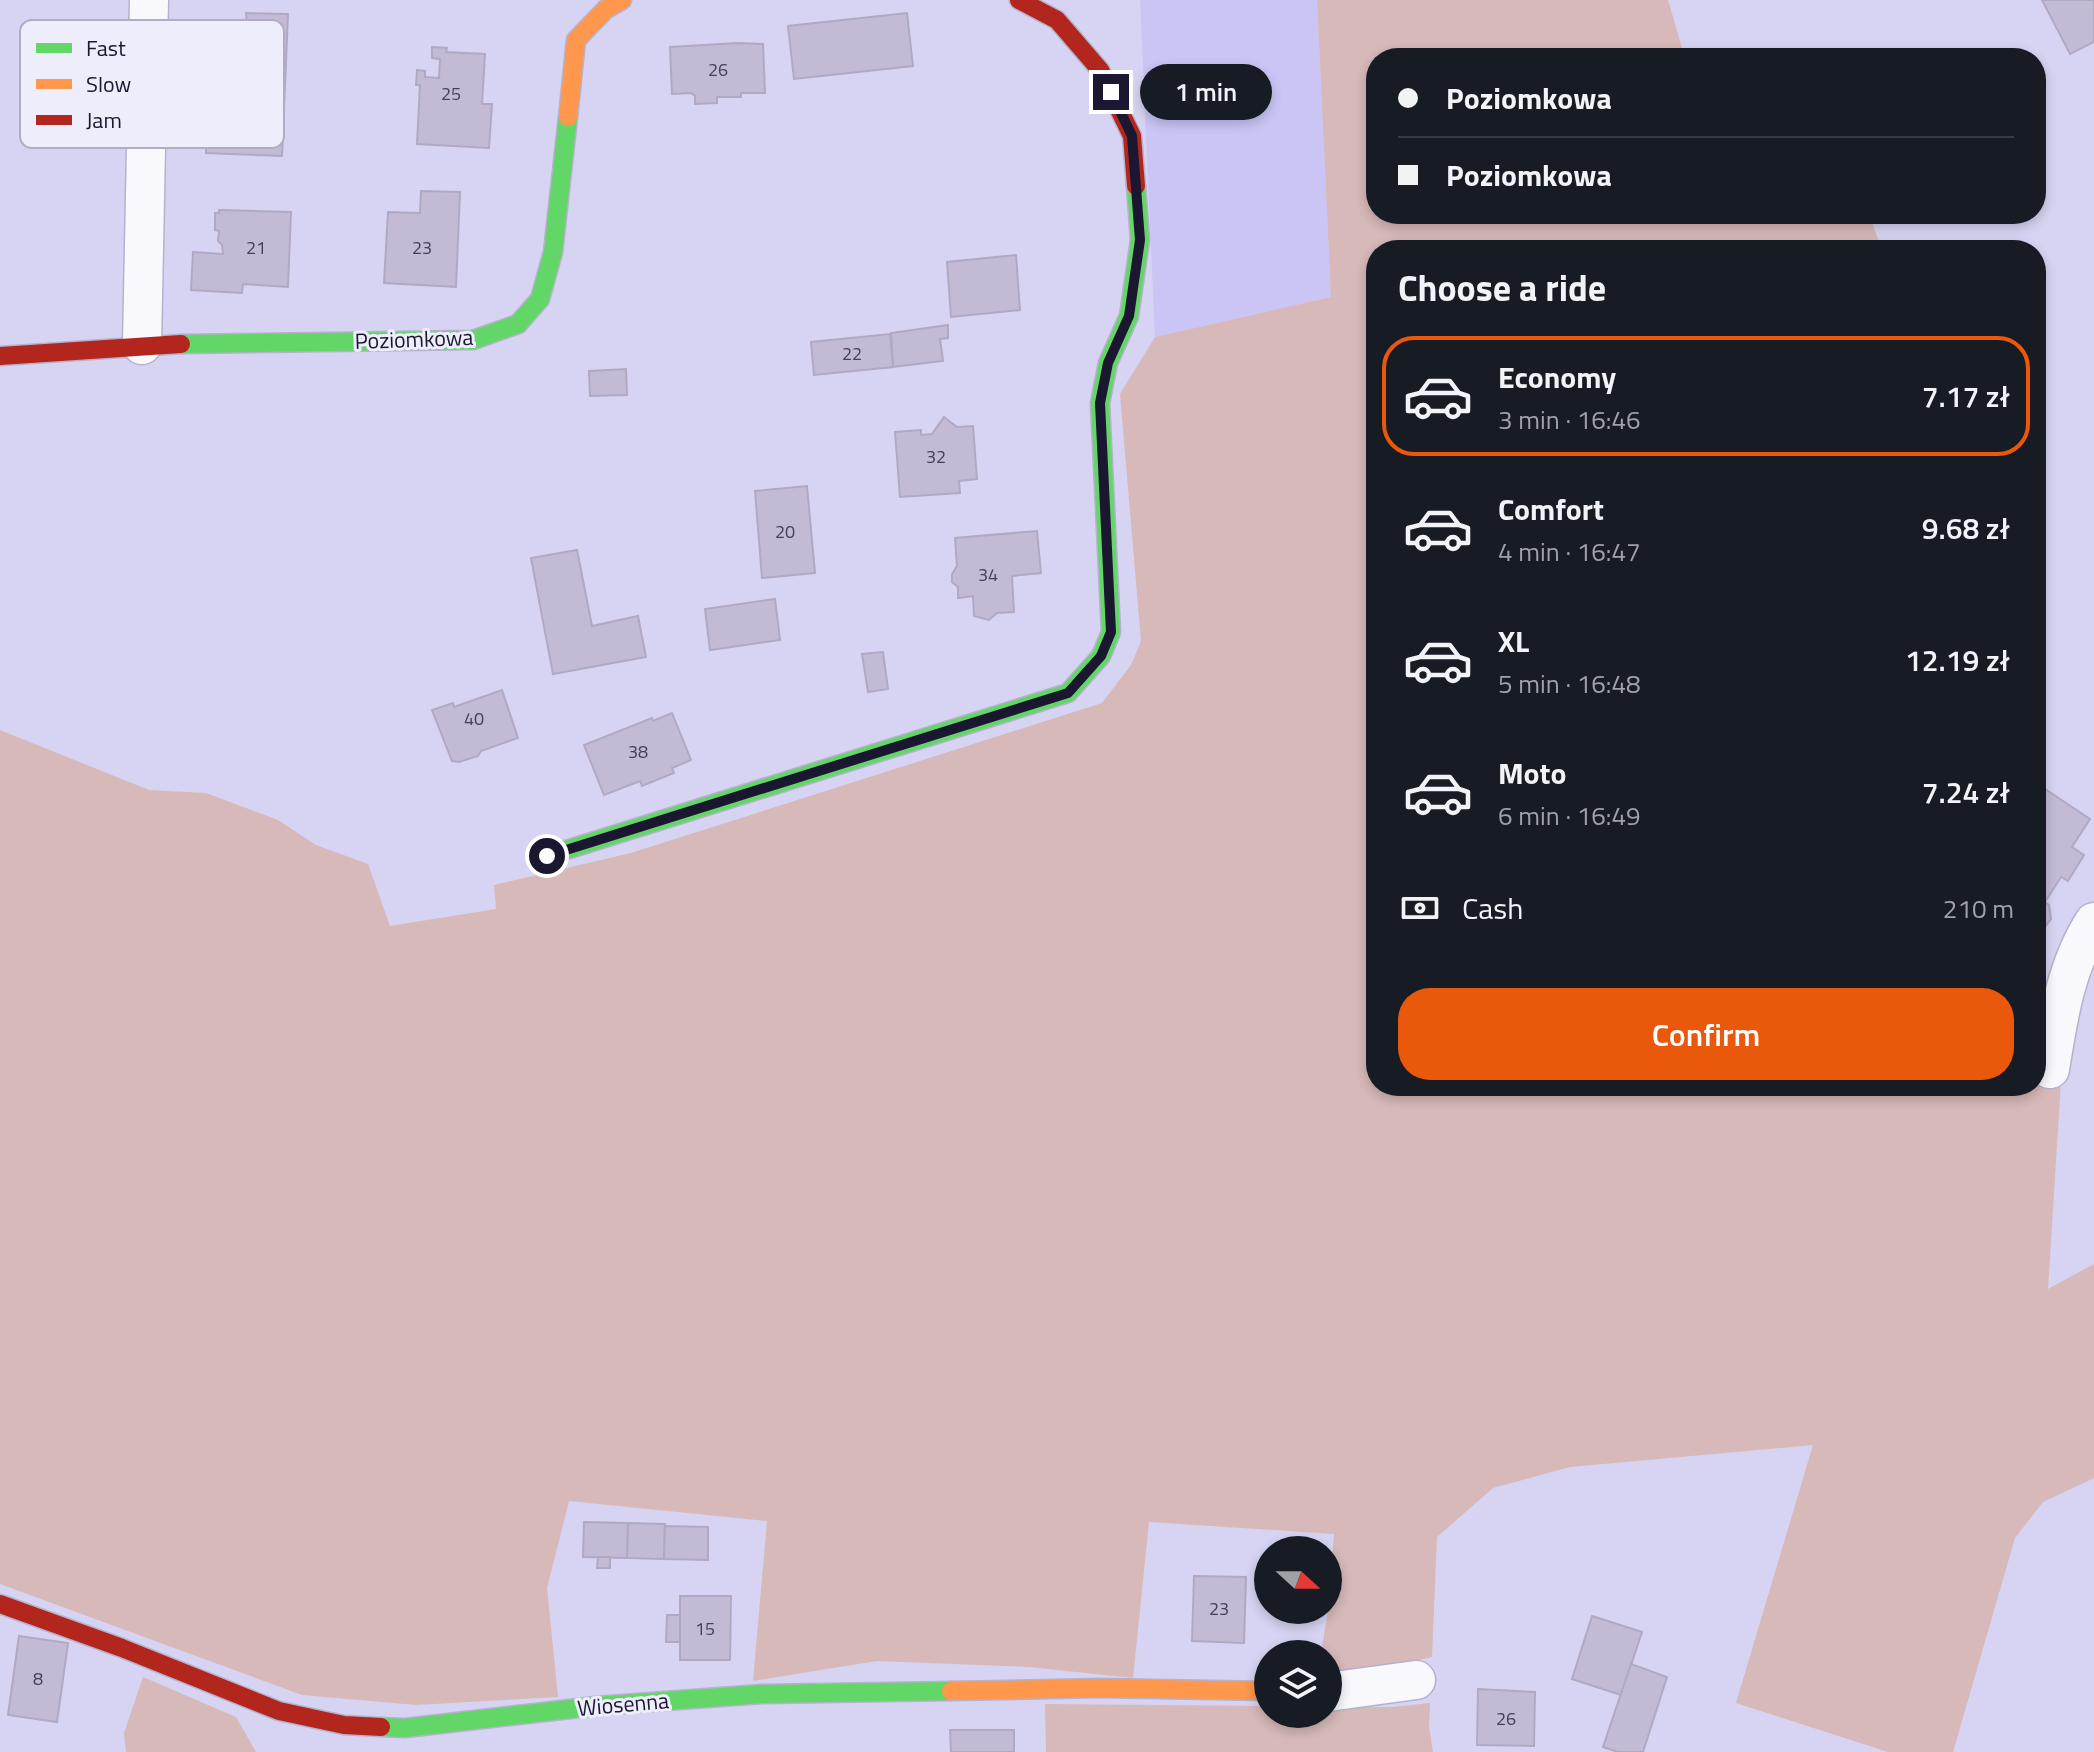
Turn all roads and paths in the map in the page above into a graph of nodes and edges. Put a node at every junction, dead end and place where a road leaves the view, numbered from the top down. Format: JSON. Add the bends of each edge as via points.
{"nodes":[{"id":1,"x":149,"y":0,"type":"edge"},
{"id":2,"x":622,"y":0,"type":"edge"},
{"id":3,"x":1019,"y":0,"type":"edge"},
{"id":4,"x":149,"y":20,"type":"edge"},
{"id":5,"x":146,"y":148,"type":"edge"},
{"id":6,"x":142,"y":345,"type":"junction"},
{"id":7,"x":0,"y":356,"type":"edge"},
{"id":8,"x":547,"y":856,"type":"dead end"},
{"id":9,"x":2094,"y":922,"type":"edge"},
{"id":10,"x":2050,"y":1069,"type":"dead end"},
{"id":11,"x":0,"y":1604,"type":"edge"},
{"id":12,"x":1416,"y":1680,"type":"dead end"},
{"id":13,"x":1342,"y":1690,"type":"edge"},
{"id":14,"x":1254,"y":1691,"type":"edge"}],
"edges":[{"from":1,"to":4,"type":"street"},
{"from":2,"to":6,"type":"street","name":"Poziomkowa","via":[[576,40],[553,252],[540,299],[518,324],[473,340]]},
{"from":3,"to":8,"type":"street","via":[[1057,20],[1100,70],[1132,136],[1140,240],[1129,316],[1108,363],[1100,403],[1111,632],[1101,656],[1068,693]]},
{"from":5,"to":6,"type":"street"},
{"from":6,"to":7,"type":"street","name":"Poziomkowa"},
{"from":9,"to":10,"type":"street","via":[[2081,942],[2058,1016]]},
{"from":11,"to":14,"type":"street","name":"Wiosenna","via":[[279,1711],[344,1725],[405,1728],[762,1694]]},
{"from":12,"to":13,"type":"street"}]}
